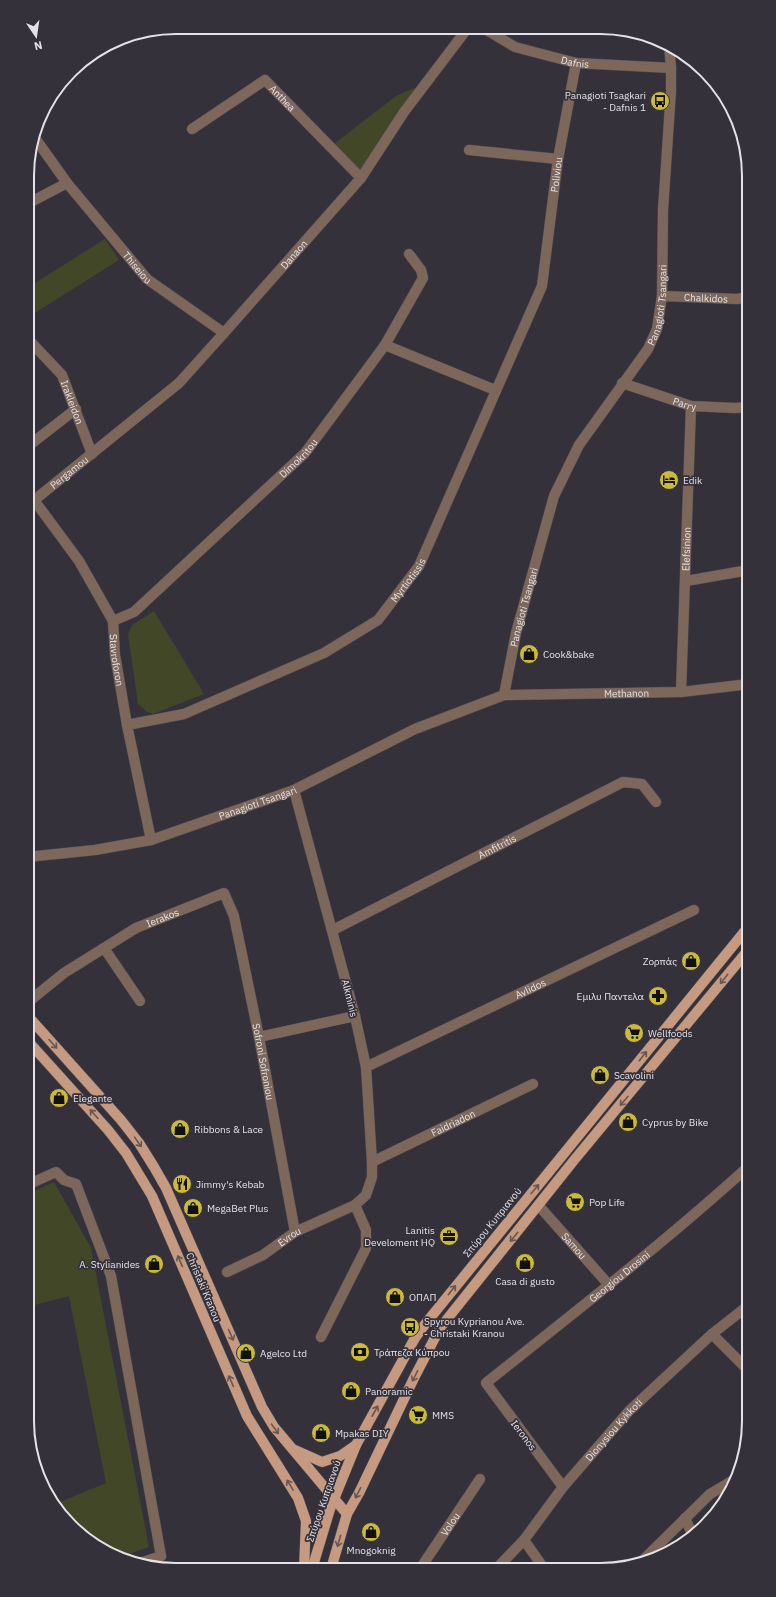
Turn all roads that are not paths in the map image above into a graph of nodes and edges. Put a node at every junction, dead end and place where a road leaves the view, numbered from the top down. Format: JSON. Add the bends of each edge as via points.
{"nodes":[{"id":1,"x":463,"y":34,"type":"edge"},
{"id":2,"x":493,"y":34,"type":"edge"},
{"id":3,"x":670,"y":52,"type":"edge"},
{"id":4,"x":576,"y":63,"type":"junction"},
{"id":5,"x":671,"y":68,"type":"junction"},
{"id":6,"x":192,"y":129,"type":"dead end"},
{"id":7,"x":38,"y":143,"type":"edge"},
{"id":8,"x":469,"y":150,"type":"dead end"},
{"id":9,"x":558,"y":159,"type":"junction"},
{"id":10,"x":361,"y":178,"type":"junction"},
{"id":11,"x":67,"y":184,"type":"junction"},
{"id":12,"x":34,"y":200,"type":"edge"},
{"id":13,"x":409,"y":254,"type":"dead end"},
{"id":14,"x":542,"y":286,"type":"joint"},
{"id":15,"x":662,"y":296,"type":"junction"},
{"id":16,"x":742,"y":298,"type":"edge"},
{"id":17,"x":224,"y":333,"type":"junction"},
{"id":18,"x":34,"y":345,"type":"edge"},
{"id":19,"x":385,"y":345,"type":"junction"},
{"id":20,"x":622,"y":383,"type":"junction"},
{"id":21,"x":496,"y":390,"type":"junction"},
{"id":22,"x":691,"y":406,"type":"junction"},
{"id":23,"x":742,"y":408,"type":"edge"},
{"id":24,"x":76,"y":410,"type":"junction"},
{"id":25,"x":34,"y":442,"type":"edge"},
{"id":26,"x":92,"y":454,"type":"junction"},
{"id":27,"x":34,"y":501,"type":"edge"},
{"id":28,"x":34,"y":507,"type":"edge"},
{"id":29,"x":742,"y":571,"type":"edge"},
{"id":30,"x":686,"y":581,"type":"junction"},
{"id":31,"x":113,"y":621,"type":"junction"},
{"id":32,"x":742,"y":685,"type":"edge"},
{"id":33,"x":682,"y":692,"type":"junction"},
{"id":34,"x":504,"y":695,"type":"junction"},
{"id":35,"x":127,"y":725,"type":"junction"},
{"id":36,"x":294,"y":790,"type":"junction"},
{"id":37,"x":656,"y":802,"type":"dead end"},
{"id":38,"x":151,"y":840,"type":"junction"},
{"id":39,"x":34,"y":856,"type":"edge"},
{"id":40,"x":224,"y":892,"type":"joint"},
{"id":41,"x":694,"y":910,"type":"dead end"},
{"id":42,"x":333,"y":930,"type":"junction"},
{"id":43,"x":742,"y":935,"type":"edge"},
{"id":44,"x":104,"y":948,"type":"junction"},
{"id":45,"x":742,"y":957,"type":"edge"},
{"id":46,"x":34,"y":997,"type":"edge"},
{"id":47,"x":140,"y":1001,"type":"dead end"},
{"id":48,"x":355,"y":1016,"type":"junction"},
{"id":49,"x":34,"y":1023,"type":"edge"},
{"id":50,"x":259,"y":1037,"type":"junction"},
{"id":51,"x":34,"y":1048,"type":"edge"},
{"id":52,"x":366,"y":1067,"type":"junction"},
{"id":53,"x":533,"y":1084,"type":"dead end"},
{"id":54,"x":372,"y":1162,"type":"junction"},
{"id":55,"x":742,"y":1172,"type":"edge"},
{"id":56,"x":34,"y":1182,"type":"edge"},
{"id":57,"x":354,"y":1205,"type":"junction"},
{"id":58,"x":539,"y":1206,"type":"junction"},
{"id":59,"x":295,"y":1232,"type":"junction"},
{"id":60,"x":227,"y":1272,"type":"dead end"},
{"id":61,"x":609,"y":1285,"type":"junction"},
{"id":62,"x":742,"y":1310,"type":"edge"},
{"id":63,"x":712,"y":1334,"type":"junction"},
{"id":64,"x":321,"y":1337,"type":"dead end"},
{"id":65,"x":742,"y":1364,"type":"edge"},
{"id":66,"x":486,"y":1383,"type":"joint"},
{"id":67,"x":356,"y":1445,"type":"junction"},
{"id":68,"x":291,"y":1448,"type":"junction"},
{"id":69,"x":480,"y":1479,"type":"dead end"},
{"id":70,"x":727,"y":1484,"type":"edge"},
{"id":71,"x":563,"y":1487,"type":"junction"},
{"id":72,"x":335,"y":1498,"type":"junction"},
{"id":73,"x":347,"y":1514,"type":"junction"},
{"id":74,"x":685,"y":1518,"type":"junction"},
{"id":75,"x":691,"y":1531,"type":"edge"},
{"id":76,"x":524,"y":1540,"type":"junction"},
{"id":77,"x":649,"y":1554,"type":"edge"},
{"id":78,"x":149,"y":1560,"type":"edge"},
{"id":79,"x":304,"y":1563,"type":"edge"},
{"id":80,"x":314,"y":1563,"type":"edge"},
{"id":81,"x":333,"y":1563,"type":"edge"},
{"id":82,"x":425,"y":1563,"type":"edge"},
{"id":83,"x":502,"y":1563,"type":"edge"},
{"id":84,"x":540,"y":1563,"type":"edge"}],
"edges":[{"from":1,"to":10,"type":"street","name":"Danaon","via":[[404,112]]},
{"from":2,"to":4,"type":"street","name":"Dafnis","via":[[515,47]]},
{"from":3,"to":5,"type":"street","name":"Panagioti Tsangari"},
{"from":4,"to":5,"type":"street","name":"Dafnis"},
{"from":4,"to":9,"type":"street","name":"Poliviou"},
{"from":5,"to":15,"type":"street","name":"Panagioti Tsangari","via":[[663,210]]},
{"from":6,"to":10,"type":"street","name":"Anthea","via":[[265,80]]},
{"from":7,"to":11,"type":"street","name":"Thiseiou"},
{"from":8,"to":9,"type":"street"},
{"from":9,"to":14,"type":"street","name":"Poliviou"},
{"from":10,"to":17,"type":"street","name":"Danaon"},
{"from":11,"to":12,"type":"street"},
{"from":11,"to":17,"type":"street","name":"Thiseiou","via":[[147,279]]},
{"from":13,"to":19,"type":"street","name":"Dimokritou","via":[[422,270],[423,278]]},
{"from":14,"to":21,"type":"street","name":"Myrtiotissis"},
{"from":15,"to":16,"type":"street","name":"Chalkidos"},
{"from":15,"to":20,"type":"street","name":"Panagioti Tsangari","via":[[654,336],[648,349]]},
{"from":17,"to":26,"type":"street","name":"Danaon","via":[[179,382]]},
{"from":18,"to":24,"type":"street","name":"Irakleidon","via":[[62,375]]},
{"from":19,"to":21,"type":"street"},
{"from":19,"to":31,"type":"street","name":"Dimokritou","via":[[305,453],[134,612]]},
{"from":20,"to":22,"type":"street","name":"Parry"},
{"from":20,"to":34,"type":"street","name":"Panagioti Tsangari","via":[[579,444],[554,496],[516,633]]},
{"from":21,"to":35,"type":"street","name":"Myrtiotissis","via":[[419,566],[378,620],[324,653],[184,714]]},
{"from":22,"to":23,"type":"street","name":"Parry"},
{"from":22,"to":30,"type":"street","name":"Elefsinion"},
{"from":24,"to":25,"type":"street"},
{"from":24,"to":26,"type":"street","name":"Irakleidon"},
{"from":26,"to":27,"type":"street","name":"Pergamou"},
{"from":28,"to":31,"type":"street","name":"Stavroforon","via":[[79,561]]},
{"from":29,"to":30,"type":"street"},
{"from":30,"to":33,"type":"street","name":"Elefsinion"},
{"from":31,"to":35,"type":"street","name":"Stavroforon","via":[[115,655]]},
{"from":32,"to":33,"type":"street","name":"Methanon"},
{"from":33,"to":34,"type":"street","name":"Methanon"},
{"from":34,"to":36,"type":"street","name":"Panagioti Tsangari","via":[[416,729]]},
{"from":35,"to":38,"type":"street","name":"Stavroforon"},
{"from":36,"to":38,"type":"street","name":"Panagioti Tsangari"},
{"from":36,"to":42,"type":"street","name":"Alkminis"},
{"from":37,"to":42,"type":"street","name":"Amfitritis","via":[[642,784],[623,782]]},
{"from":38,"to":39,"type":"street","name":"Panagioti Tsangari","via":[[95,850]]},
{"from":40,"to":44,"type":"street","name":"Ierakos","via":[[136,928]]},
{"from":40,"to":50,"type":"street","name":"Sofroni Sofroniou","via":[[234,916]]},
{"from":41,"to":52,"type":"street","name":"Avlidos"},
{"from":42,"to":48,"type":"street","name":"Alkminis"},
{"from":67,"to":43,"type":"main road","name":"Σπύρου Κυπριανού","one_way":true,"via":[[415,1338],[426,1323]]},
{"from":44,"to":46,"type":"street","name":"Ierakos","via":[[64,973]]},
{"from":44,"to":47,"type":"street"},
{"from":45,"to":58,"type":"main road","one_way":true},
{"from":48,"to":50,"type":"street"},
{"from":48,"to":52,"type":"street","name":"Alkminis"},
{"from":49,"to":68,"type":"main road","name":"Christaki Kranou","one_way":true,"via":[[121,1120],[154,1167],[166,1188],[262,1407]]},
{"from":50,"to":59,"type":"street","name":"Sofroni Sofroniou"},
{"from":79,"to":51,"type":"main road","name":"Christaki Kranou","one_way":true,"via":[[306,1521],[298,1498],[247,1416],[152,1196],[126,1152]]},
{"from":52,"to":54,"type":"street","name":"Alkminis"},
{"from":53,"to":54,"type":"street","name":"Faidriadon"},
{"from":54,"to":57,"type":"street","name":"Alkminis","via":[[372,1177],[366,1195]]},
{"from":55,"to":61,"type":"street","name":"Georgiou Drosini"},
{"from":56,"to":78,"type":"street","via":[[56,1172],[64,1180],[76,1184],[111,1276],[161,1556]]},
{"from":57,"to":59,"type":"street","name":"Evrou"},
{"from":57,"to":64,"type":"street","via":[[366,1230],[366,1248]]},
{"from":58,"to":61,"type":"street","name":"Samou"},
{"from":58,"to":73,"type":"main road","one_way":true,"via":[[440,1328]]},
{"from":59,"to":60,"type":"street","name":"Evrou","via":[[263,1255]]},
{"from":61,"to":66,"type":"street","name":"Georgiou Drosini"},
{"from":62,"to":63,"type":"street","name":"Dionysiou Kykkoti"},
{"from":63,"to":65,"type":"street"},
{"from":63,"to":71,"type":"street","name":"Dionysiou Kykkoti","via":[[628,1411]]},
{"from":66,"to":71,"type":"street","name":"Ieronos"},
{"from":67,"to":68,"type":"main road","via":[[340,1456],[322,1462]]},
{"from":67,"to":72,"type":"main road","name":"Σπύρου Κυπριανού"},
{"from":68,"to":72,"type":"main road","name":"Christaki Kranou"},
{"from":69,"to":82,"type":"street","name":"Volou"},
{"from":70,"to":74,"type":"street","via":[[710,1494]]},
{"from":71,"to":76,"type":"street","name":"Dionysiou Kykkoti"},
{"from":72,"to":73,"type":"main road","name":"Christaki Kranou"},
{"from":72,"to":80,"type":"main road","name":"Σπύρου Κυπριανού"},
{"from":73,"to":81,"type":"main road","one_way":true},
{"from":74,"to":75,"type":"street"},
{"from":74,"to":77,"type":"street"},
{"from":76,"to":83,"type":"street","name":"Dionysiou Kykkoti"},
{"from":76,"to":84,"type":"street"}]}
